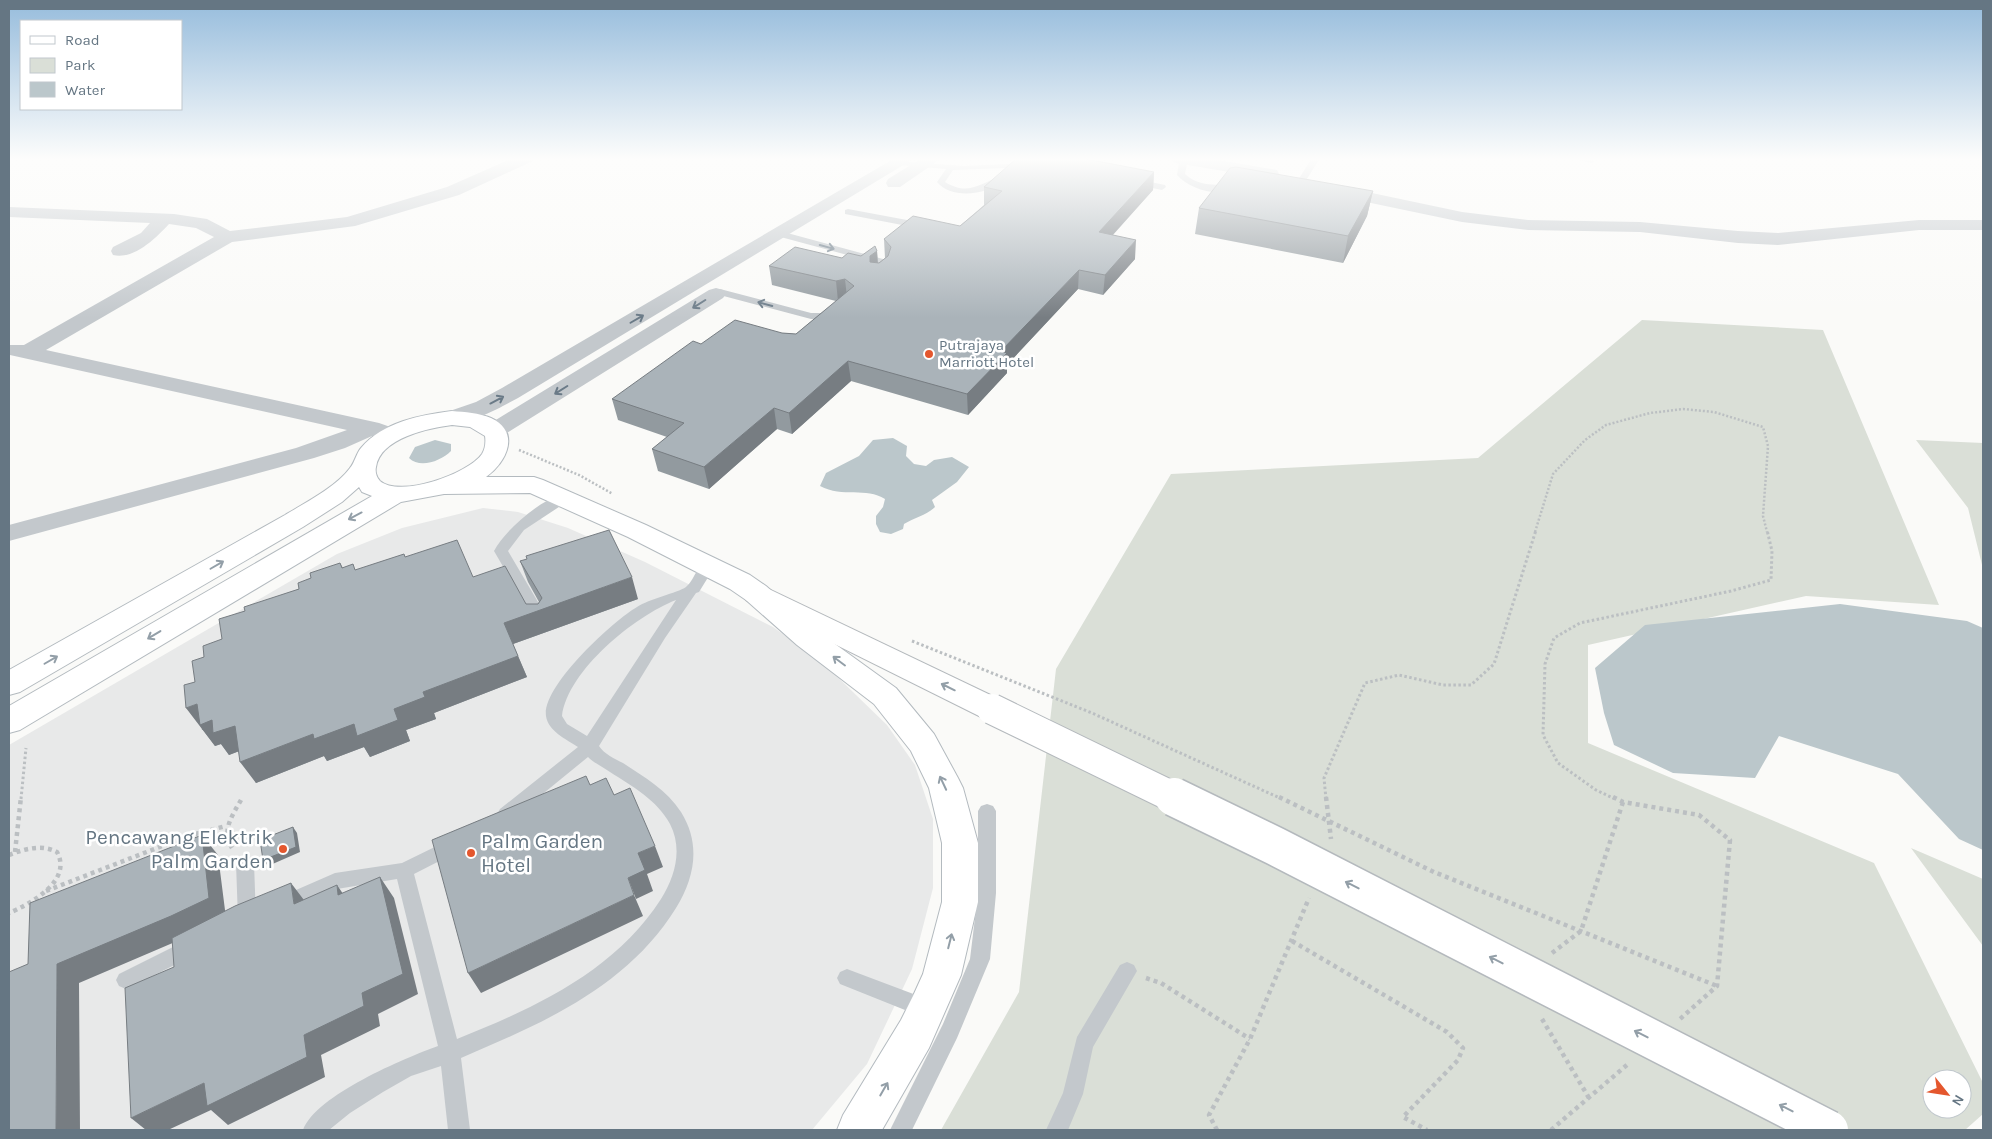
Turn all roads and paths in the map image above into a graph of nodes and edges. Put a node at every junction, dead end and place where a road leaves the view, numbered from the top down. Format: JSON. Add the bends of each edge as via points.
{"nodes":[{"id":1,"x":385,"y":211,"type":"edge"},
{"id":2,"x":825,"y":211,"type":"edge"},
{"id":3,"x":1434,"y":211,"type":"edge"},
{"id":4,"x":9,"y":212,"type":"edge"},
{"id":5,"x":848,"y":212,"type":"joint"},
{"id":6,"x":164,"y":218,"type":"junction"},
{"id":7,"x":1983,"y":225,"type":"edge"},
{"id":8,"x":931,"y":228,"type":"edge"},
{"id":9,"x":780,"y":234,"type":"junction"},
{"id":10,"x":227,"y":237,"type":"junction"},
{"id":11,"x":802,"y":241,"type":"junction"},
{"id":12,"x":120,"y":251,"type":"dead end"},
{"id":13,"x":876,"y":279,"type":"edge"},
{"id":14,"x":720,"y":292,"type":"junction"},
{"id":15,"x":846,"y":303,"type":"edge"},
{"id":16,"x":18,"y":350,"type":"edge"},
{"id":17,"x":452,"y":418,"type":"junction"},
{"id":18,"x":381,"y":432,"type":"junction"},
{"id":19,"x":497,"y":440,"type":"junction"},
{"id":20,"x":363,"y":470,"type":"junction"},
{"id":21,"x":534,"y":485,"type":"junction"},
{"id":22,"x":446,"y":487,"type":"junction"},
{"id":23,"x":398,"y":493,"type":"junction"},
{"id":24,"x":563,"y":498,"type":"junction"},
{"id":25,"x":620,"y":498,"type":"dead end"},
{"id":26,"x":9,"y":534,"type":"edge"},
{"id":27,"x":701,"y":578,"type":"junction"},
{"id":28,"x":756,"y":593,"type":"junction"},
{"id":29,"x":186,"y":600,"type":"junction"},
{"id":30,"x":541,"y":620,"type":"edge"},
{"id":31,"x":903,"y":637,"type":"dead end"},
{"id":32,"x":9,"y":684,"type":"edge"},
{"id":33,"x":9,"y":721,"type":"edge"},
{"id":34,"x":590,"y":746,"type":"junction"},
{"id":35,"x":26,"y":748,"type":"dead end"},
{"id":36,"x":242,"y":800,"type":"dead end"},
{"id":37,"x":1623,"y":802,"type":"junction"},
{"id":38,"x":987,"y":811,"type":"dead end"},
{"id":39,"x":1329,"y":820,"type":"junction"},
{"id":40,"x":495,"y":822,"type":"edge"},
{"id":41,"x":226,"y":826,"type":"junction"},
{"id":42,"x":471,"y":837,"type":"edge"},
{"id":43,"x":1332,"y":842,"type":"dead end"},
{"id":44,"x":15,"y":852,"type":"junction"},
{"id":45,"x":9,"y":855,"type":"edge"},
{"id":46,"x":246,"y":863,"type":"joint"},
{"id":47,"x":404,"y":870,"type":"junction"},
{"id":48,"x":46,"y":891,"type":"junction"},
{"id":49,"x":1310,"y":896,"type":"dead end"},
{"id":50,"x":9,"y":913,"type":"edge"},
{"id":51,"x":246,"y":918,"type":"junction"},
{"id":52,"x":229,"y":927,"type":"edge"},
{"id":53,"x":1581,"y":931,"type":"junction"},
{"id":54,"x":204,"y":940,"type":"edge"},
{"id":55,"x":1292,"y":941,"type":"junction"},
{"id":56,"x":1543,"y":959,"type":"dead end"},
{"id":57,"x":1127,"y":971,"type":"joint"},
{"id":58,"x":847,"y":978,"type":"dead end"},
{"id":59,"x":126,"y":980,"type":"dead end"},
{"id":60,"x":1717,"y":986,"type":"junction"},
{"id":61,"x":927,"y":1009,"type":"junction"},
{"id":62,"x":1540,"y":1016,"type":"dead end"},
{"id":63,"x":1672,"y":1026,"type":"dead end"},
{"id":64,"x":1250,"y":1039,"type":"junction"},
{"id":65,"x":450,"y":1052,"type":"junction"},
{"id":66,"x":1634,"y":1058,"type":"dead end"},
{"id":67,"x":1589,"y":1098,"type":"junction"},
{"id":68,"x":314,"y":1130,"type":"edge"},
{"id":69,"x":460,"y":1130,"type":"edge"},
{"id":70,"x":858,"y":1130,"type":"edge"},
{"id":71,"x":901,"y":1130,"type":"edge"},
{"id":72,"x":1057,"y":1130,"type":"edge"},
{"id":73,"x":1216,"y":1130,"type":"edge"},
{"id":74,"x":1427,"y":1130,"type":"edge"},
{"id":75,"x":1551,"y":1130,"type":"edge"},
{"id":76,"x":1829,"y":1130,"type":"edge"}],
"edges":[{"from":1,"to":10,"type":"street","via":[[349,222]]},
{"from":2,"to":9,"type":"street"},
{"from":3,"to":7,"type":"street","via":[[1528,226],[1640,227],[1778,239],[1920,225]]},
{"from":4,"to":6,"type":"street"},
{"from":5,"to":8,"type":"lane"},
{"from":5,"to":11,"type":"street"},
{"from":6,"to":10,"type":"street","via":[[201,222]]},
{"from":6,"to":12,"type":"street","via":[[147,237]]},
{"from":9,"to":11,"type":"lane"},
{"from":17,"to":9,"type":"street","one_way":true,"via":[[510,394]]},
{"from":10,"to":16,"type":"street"},
{"from":11,"to":13,"type":"lane","one_way":true,"via":[[880,261],[886,266],[885,272]]},
{"from":11,"to":14,"type":"street"},
{"from":15,"to":14,"type":"lane","one_way":true,"via":[[834,313],[811,316]]},
{"from":14,"to":19,"type":"street","one_way":true},
{"from":16,"to":18,"type":"street"},
{"from":17,"to":18,"type":"main road"},
{"from":17,"to":19,"type":"main road","via":[[484,424]]},
{"from":18,"to":20,"type":"main road"},
{"from":18,"to":26,"type":"street"},
{"from":19,"to":21,"type":"main road"},
{"from":19,"to":22,"type":"main road","via":[[488,464],[470,477]]},
{"from":19,"to":25,"type":"path","via":[[578,475]]},
{"from":20,"to":23,"type":"main road","via":[[372,485]]},
{"from":29,"to":20,"type":"main road","one_way":true,"via":[[333,496]]},
{"from":21,"to":22,"type":"main road"},
{"from":21,"to":24,"type":"main road"},
{"from":22,"to":23,"type":"main road"},
{"from":23,"to":29,"type":"main road","one_way":true},
{"from":24,"to":27,"type":"main road","via":[[637,531]]},
{"from":24,"to":30,"type":"lane","via":[[516,530],[504,542],[501,551]]},
{"from":27,"to":28,"type":"main road"},
{"from":27,"to":34,"type":"lane","via":[[660,634]]},
{"from":27,"to":34,"type":"lane","via":[[636,613],[580,668],[558,697],[554,716],[560,728]]},
{"from":61,"to":28,"type":"main road","one_way":true,"via":[[942,975],[960,902],[960,843],[946,788],[923,743],[885,696],[808,638]]},
{"from":76,"to":28,"type":"main road","one_way":true,"bridge":true,"via":[[1275,846]]},
{"from":32,"to":29,"type":"main road","one_way":true},
{"from":29,"to":33,"type":"main road","one_way":true},
{"from":31,"to":39,"type":"path","via":[[1092,712]]},
{"from":34,"to":40,"type":"lane","via":[[542,788]]},
{"from":34,"to":65,"type":"lane","via":[[595,754],[668,806],[681,826],[688,850],[682,880],[666,910],[643,941],[610,970],[531,1017]]},
{"from":35,"to":44,"type":"path"},
{"from":36,"to":41,"type":"path"},
{"from":37,"to":39,"type":"path","via":[[1596,790],[1558,763],[1543,735],[1545,664],[1554,638],[1580,623],[1771,580],[1772,551],[1763,516],[1768,446],[1763,427],[1733,415],[1696,408],[1652,412],[1605,425],[1574,451],[1553,474],[1494,664],[1471,685],[1443,685],[1399,675],[1365,683],[1324,778]]},
{"from":37,"to":53,"type":"path"},
{"from":37,"to":60,"type":"path","via":[[1699,815],[1730,840]]},
{"from":38,"to":71,"type":"lane","via":[[987,893],[980,959],[950,1031]]},
{"from":39,"to":43,"type":"path"},
{"from":39,"to":53,"type":"path","via":[[1434,872]]},
{"from":41,"to":46,"type":"path","via":[[228,844]]},
{"from":41,"to":48,"type":"path","via":[[188,836]]},
{"from":42,"to":47,"type":"lane"},
{"from":44,"to":45,"type":"path"},
{"from":44,"to":48,"type":"path","via":[[31,847],[54,850],[60,858],[58,873]]},
{"from":46,"to":51,"type":"lane"},
{"from":47,"to":51,"type":"lane","via":[[335,881]]},
{"from":47,"to":65,"type":"lane"},
{"from":48,"to":50,"type":"path"},
{"from":49,"to":55,"type":"path"},
{"from":51,"to":52,"type":"lane"},
{"from":53,"to":56,"type":"path"},
{"from":53,"to":60,"type":"path"},
{"from":54,"to":59,"type":"lane"},
{"from":55,"to":64,"type":"path"},
{"from":55,"to":74,"type":"path","via":[[1446,1032],[1463,1048],[1458,1060],[1403,1117]]},
{"from":57,"to":64,"type":"path","via":[[1161,983]]},
{"from":57,"to":72,"type":"lane","via":[[1084,1044],[1072,1094]]},
{"from":58,"to":61,"type":"lane"},
{"from":60,"to":63,"type":"path"},
{"from":70,"to":61,"type":"main road","one_way":true},
{"from":62,"to":67,"type":"path"},
{"from":64,"to":73,"type":"path","via":[[1209,1115]]},
{"from":65,"to":68,"type":"lane","via":[[398,1072],[350,1101]]},
{"from":65,"to":69,"type":"lane"},
{"from":66,"to":67,"type":"path"},
{"from":67,"to":75,"type":"path"}]}
